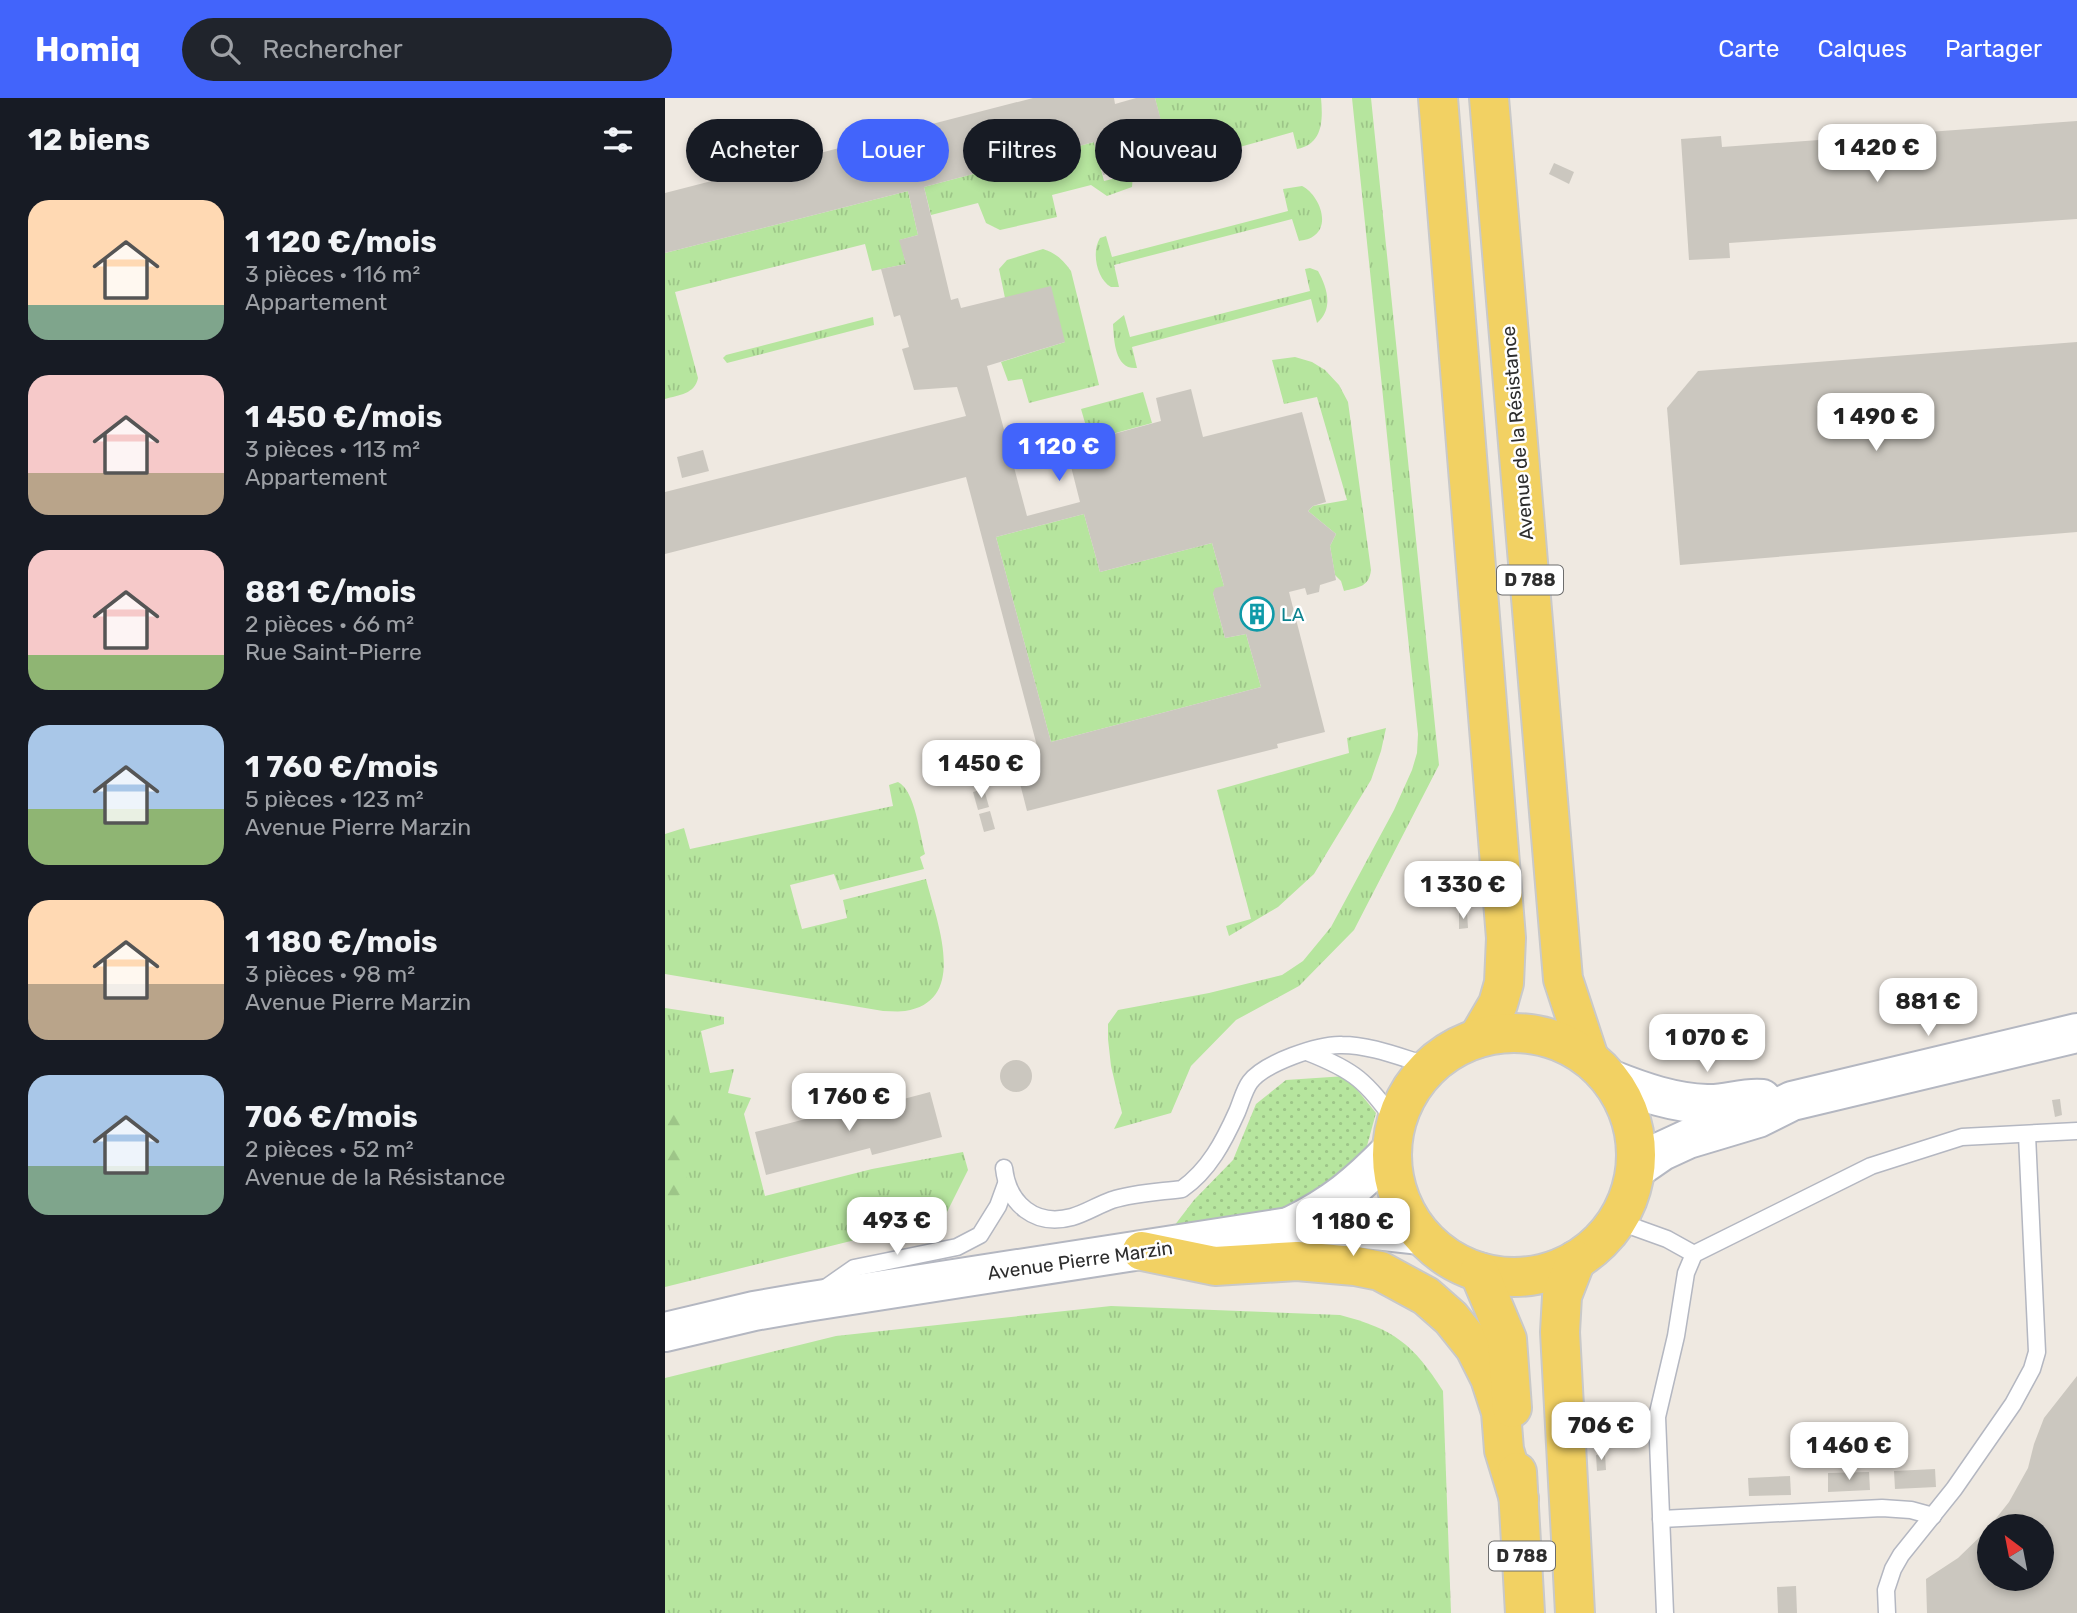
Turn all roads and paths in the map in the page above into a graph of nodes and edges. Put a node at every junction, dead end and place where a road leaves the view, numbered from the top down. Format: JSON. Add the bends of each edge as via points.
{"nodes":[{"id":1,"x":1438,"y":98,"type":"edge"},
{"id":2,"x":1489,"y":98,"type":"edge"},
{"id":3,"x":2077,"y":1033,"type":"edge"},
{"id":4,"x":1478,"y":1038,"type":"junction"},
{"id":5,"x":1307,"y":1052,"type":"junction"},
{"id":6,"x":1430,"y":1066,"type":"junction"},
{"id":7,"x":1600,"y":1069,"type":"junction"},
{"id":8,"x":1792,"y":1101,"type":"junction"},
{"id":9,"x":2077,"y":1132,"type":"edge"},
{"id":10,"x":2027,"y":1135,"type":"junction"},
{"id":11,"x":1394,"y":1136,"type":"junction"},
{"id":12,"x":1636,"y":1169,"type":"junction"},
{"id":13,"x":1617,"y":1221,"type":"junction"},
{"id":14,"x":1289,"y":1227,"type":"junction"},
{"id":15,"x":1421,"y":1235,"type":"junction"},
{"id":16,"x":1142,"y":1251,"type":"junction"},
{"id":17,"x":1694,"y":1254,"type":"junction"},
{"id":18,"x":1576,"y":1260,"type":"junction"},
{"id":19,"x":1479,"y":1272,"type":"junction"},
{"id":20,"x":806,"y":1302,"type":"junction"},
{"id":21,"x":665,"y":1332,"type":"edge"},
{"id":22,"x":1519,"y":1499,"type":"junction"},
{"id":23,"x":1933,"y":1516,"type":"junction"},
{"id":24,"x":1661,"y":1519,"type":"junction"},
{"id":25,"x":1525,"y":1613,"type":"edge"},
{"id":26,"x":1575,"y":1613,"type":"edge"},
{"id":27,"x":1665,"y":1613,"type":"edge"},
{"id":28,"x":1887,"y":1613,"type":"edge"}],
"edges":[{"from":1,"to":4,"type":"main road","number":"D 788","via":[[1506,938],[1504,983],[1498,1004]]},
{"from":2,"to":7,"type":"main road","name":"Avenue de la Résistance","number":"D 788","via":[[1563,979]]},
{"from":3,"to":8,"type":"main road"},
{"from":4,"to":6,"type":"main road"},
{"from":4,"to":7,"type":"main road","via":[[1528,1033],[1560,1041]]},
{"from":5,"to":6,"type":"lane","via":[[1340,1045]]},
{"from":5,"to":11,"type":"lane","via":[[1341,1065],[1363,1080]]},
{"from":5,"to":20,"type":"lane","via":[[1275,1063],[1249,1083],[1226,1137],[1200,1174],[1182,1189],[1114,1200],[1071,1217],[1047,1220],[1016,1200],[1005,1176],[998,1206],[980,1235],[957,1247],[854,1268]]},
{"from":6,"to":11,"type":"main road","via":[[1409,1092]]},
{"from":7,"to":8,"type":"main road","via":[[1645,1094],[1709,1105],[1752,1098]]},
{"from":7,"to":12,"type":"main road","via":[[1620,1093],[1632,1122]]},
{"from":8,"to":12,"type":"main road","via":[[1758,1118],[1688,1139]]},
{"from":9,"to":10,"type":"lane"},
{"from":10,"to":17,"type":"lane","via":[[1962,1137],[1871,1166]]},
{"from":10,"to":23,"type":"lane","via":[[2037,1352],[2013,1404]]},
{"from":11,"to":14,"type":"main road","name":"Avenue Pierre Marzin","via":[[1352,1189],[1324,1210]]},
{"from":11,"to":15,"type":"main road","via":[[1399,1197]]},
{"from":12,"to":13,"type":"main road"},
{"from":13,"to":17,"type":"lane"},
{"from":13,"to":18,"type":"main road","via":[[1599,1243]]},
{"from":14,"to":15,"type":"main road","name":"Avenue Pierre Marzin"},
{"from":14,"to":16,"type":"main road","name":"Avenue Pierre Marzin"},
{"from":15,"to":19,"type":"main road","via":[[1454,1262]]},
{"from":16,"to":20,"type":"main road","name":"Avenue Pierre Marzin"},
{"from":16,"to":22,"type":"main road","via":[[1215,1266],[1297,1261],[1355,1265],[1380,1271],[1426,1296],[1475,1348],[1490,1378]]},
{"from":17,"to":24,"type":"lane","via":[[1686,1273],[1657,1417]]},
{"from":18,"to":19,"type":"main road","via":[[1534,1276]]},
{"from":18,"to":26,"type":"main road","number":"D 788","via":[[1562,1296],[1560,1332]]},
{"from":19,"to":22,"type":"main road","number":"D 788","via":[[1507,1339]]},
{"from":20,"to":21,"type":"main road","name":"Avenue Pierre Marzin"},
{"from":22,"to":25,"type":"main road","number":"D 788"},
{"from":23,"to":24,"type":"lane","via":[[1882,1508]]},
{"from":23,"to":28,"type":"lane","via":[[1893,1569],[1886,1590]]},
{"from":24,"to":27,"type":"lane"}]}
